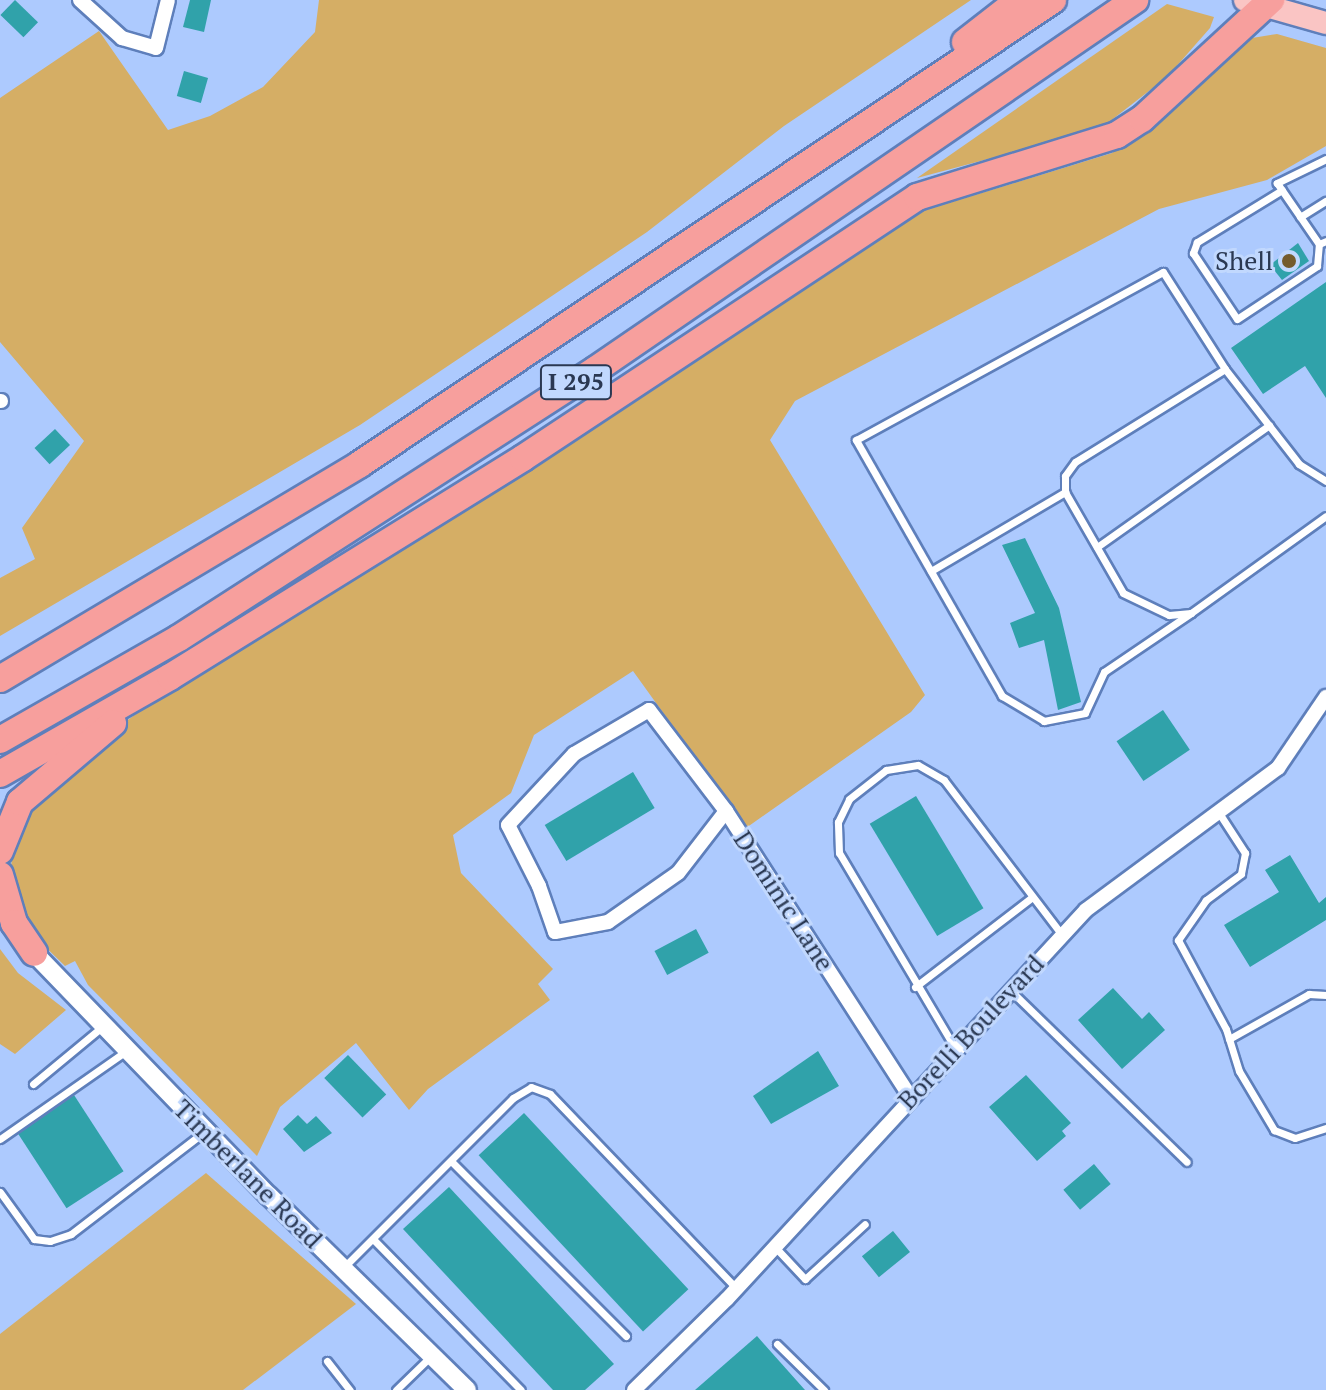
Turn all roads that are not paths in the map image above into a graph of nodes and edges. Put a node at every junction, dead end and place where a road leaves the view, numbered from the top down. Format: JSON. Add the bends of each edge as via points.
{"nodes":[{"id":1,"x":80,"y":0,"type":"edge"},
{"id":2,"x":168,"y":0,"type":"edge"},
{"id":3,"x":1019,"y":0,"type":"edge"},
{"id":4,"x":1053,"y":0,"type":"edge"},
{"id":5,"x":1135,"y":0,"type":"edge"},
{"id":6,"x":1260,"y":2,"type":"edge"},
{"id":7,"x":1326,"y":23,"type":"edge"},
{"id":8,"x":1326,"y":159,"type":"edge"},
{"id":9,"x":1279,"y":186,"type":"junction"},
{"id":10,"x":1326,"y":201,"type":"edge"},
{"id":11,"x":1300,"y":217,"type":"junction"},
{"id":12,"x":1323,"y":243,"type":"edge"},
{"id":13,"x":1326,"y":252,"type":"edge"},
{"id":14,"x":1225,"y":369,"type":"junction"},
{"id":15,"x":1269,"y":425,"type":"junction"},
{"id":16,"x":360,"y":464,"type":"junction"},
{"id":17,"x":1326,"y":481,"type":"edge"},
{"id":18,"x":1065,"y":492,"type":"junction"},
{"id":19,"x":1326,"y":516,"type":"edge"},
{"id":20,"x":1097,"y":547,"type":"junction"},
{"id":21,"x":931,"y":571,"type":"junction"},
{"id":22,"x":1191,"y":613,"type":"junction"},
{"id":23,"x":170,"y":677,"type":"junction"},
{"id":24,"x":0,"y":679,"type":"edge"},
{"id":25,"x":1326,"y":697,"type":"edge"},
{"id":26,"x":0,"y":740,"type":"edge"},
{"id":27,"x":0,"y":774,"type":"edge"},
{"id":28,"x":726,"y":811,"type":"junction"},
{"id":29,"x":1219,"y":813,"type":"junction"},
{"id":30,"x":0,"y":851,"type":"edge"},
{"id":31,"x":0,"y":875,"type":"edge"},
{"id":32,"x":1031,"y":898,"type":"junction"},
{"id":33,"x":0,"y":927,"type":"edge"},
{"id":34,"x":1062,"y":935,"type":"junction"},
{"id":35,"x":34,"y":953,"type":"junction"},
{"id":36,"x":915,"y":987,"type":"junction"},
{"id":37,"x":1009,"y":990,"type":"junction"},
{"id":38,"x":1326,"y":995,"type":"edge"},
{"id":39,"x":103,"y":1026,"type":"junction"},
{"id":40,"x":1229,"y":1039,"type":"junction"},
{"id":41,"x":955,"y":1048,"type":"junction"},
{"id":42,"x":126,"y":1051,"type":"junction"},
{"id":43,"x":33,"y":1084,"type":"dead end"},
{"id":44,"x":911,"y":1098,"type":"junction"},
{"id":45,"x":1326,"y":1128,"type":"edge"},
{"id":46,"x":205,"y":1131,"type":"junction"},
{"id":47,"x":0,"y":1139,"type":"edge"},
{"id":48,"x":452,"y":1162,"type":"junction"},
{"id":49,"x":1187,"y":1162,"type":"dead end"},
{"id":50,"x":0,"y":1192,"type":"edge"},
{"id":51,"x":865,"y":1224,"type":"dead end"},
{"id":52,"x":373,"y":1239,"type":"junction"},
{"id":53,"x":775,"y":1247,"type":"junction"},
{"id":54,"x":342,"y":1268,"type":"junction"},
{"id":55,"x":737,"y":1289,"type":"junction"},
{"id":56,"x":626,"y":1336,"type":"dead end"},
{"id":57,"x":777,"y":1344,"type":"dead end"},
{"id":58,"x":431,"y":1355,"type":"junction"},
{"id":59,"x":327,"y":1361,"type":"dead end"},
{"id":60,"x":350,"y":1390,"type":"edge"},
{"id":61,"x":396,"y":1390,"type":"edge"},
{"id":62,"x":467,"y":1390,"type":"edge"},
{"id":63,"x":521,"y":1390,"type":"edge"},
{"id":64,"x":634,"y":1390,"type":"edge"},
{"id":65,"x":824,"y":1390,"type":"edge"}],
"edges":[{"from":1,"to":2,"type":"street","via":[[122,38],[156,48]]},
{"from":3,"to":16,"type":"highway","via":[[756,187],[382,430]]},
{"from":4,"to":16,"type":"highway","number":"I 295"},
{"from":5,"to":26,"type":"highway","number":"I 295","via":[[595,370],[179,638]]},
{"from":6,"to":7,"type":"main road"},
{"from":6,"to":23,"type":"highway","via":[[1117,135],[917,197],[523,458]]},
{"from":8,"to":9,"type":"lane"},
{"from":9,"to":11,"type":"lane"},
{"from":9,"to":12,"type":"lane","via":[[1197,242],[1193,253],[1237,319],[1317,266]]},
{"from":10,"to":11,"type":"lane"},
{"from":11,"to":12,"type":"lane"},
{"from":12,"to":13,"type":"lane"},
{"from":14,"to":15,"type":"lane"},
{"from":14,"to":18,"type":"lane","via":[[1075,462],[1065,476]]},
{"from":14,"to":21,"type":"lane","via":[[1163,272],[856,440]]},
{"from":15,"to":17,"type":"lane","via":[[1299,464]]},
{"from":15,"to":20,"type":"lane"},
{"from":16,"to":24,"type":"highway","number":"I 295"},
{"from":18,"to":20,"type":"lane"},
{"from":18,"to":21,"type":"lane"},
{"from":19,"to":22,"type":"lane"},
{"from":20,"to":22,"type":"lane","via":[[1123,593],[1169,615]]},
{"from":21,"to":22,"type":"lane","via":[[1002,696],[1044,721],[1085,713],[1104,672]]},
{"from":23,"to":27,"type":"highway"},
{"from":23,"to":30,"type":"highway","via":[[20,802]]},
{"from":25,"to":29,"type":"street","name":"Borelli Boulevard","via":[[1278,768]]},
{"from":28,"to":28,"type":"street","name":"Dominic Lane","via":[[678,873],[608,922],[555,932],[508,825],[574,754],[649,710]]},
{"from":28,"to":44,"type":"street","name":"Dominic Lane"},
{"from":29,"to":34,"type":"street","name":"Borelli Boulevard","via":[[1086,910]]},
{"from":29,"to":40,"type":"lane","via":[[1245,853],[1241,874],[1206,900],[1178,940]]},
{"from":31,"to":35,"type":"highway","via":[[14,923]]},
{"from":32,"to":34,"type":"lane"},
{"from":32,"to":36,"type":"lane"},
{"from":32,"to":36,"type":"lane","via":[[944,780],[918,765],[886,770],[849,799],[838,822],[839,853]]},
{"from":33,"to":35,"type":"highway"},
{"from":34,"to":37,"type":"street","name":"Borelli Boulevard"},
{"from":35,"to":39,"type":"street","name":"Timberlane Road"},
{"from":36,"to":41,"type":"lane"},
{"from":37,"to":41,"type":"street","name":"Borelli Boulevard"},
{"from":37,"to":49,"type":"lane"},
{"from":38,"to":40,"type":"lane","via":[[1309,994]]},
{"from":39,"to":42,"type":"street","name":"Timberlane Road"},
{"from":39,"to":43,"type":"lane"},
{"from":40,"to":45,"type":"lane","via":[[1239,1071],[1274,1130],[1295,1138]]},
{"from":41,"to":44,"type":"street","name":"Borelli Boulevard"},
{"from":42,"to":46,"type":"street","name":"Timberlane Road"},
{"from":42,"to":47,"type":"lane"},
{"from":44,"to":53,"type":"street","name":"Borelli Boulevard"},
{"from":46,"to":50,"type":"lane","via":[[71,1234],[50,1241],[34,1239]]},
{"from":46,"to":54,"type":"street","name":"Timberlane Road"},
{"from":48,"to":52,"type":"lane"},
{"from":48,"to":55,"type":"lane","via":[[513,1098],[531,1087],[550,1094]]},
{"from":48,"to":56,"type":"lane"},
{"from":51,"to":53,"type":"lane","via":[[805,1279]]},
{"from":52,"to":54,"type":"lane"},
{"from":52,"to":63,"type":"lane"},
{"from":53,"to":55,"type":"street","name":"Borelli Boulevard"},
{"from":54,"to":58,"type":"street","name":"Timberlane Road"},
{"from":55,"to":64,"type":"street","name":"Borelli Boulevard"},
{"from":57,"to":65,"type":"lane"},
{"from":58,"to":61,"type":"lane"},
{"from":58,"to":62,"type":"street","name":"Timberlane Road"},
{"from":59,"to":60,"type":"lane"}]}
